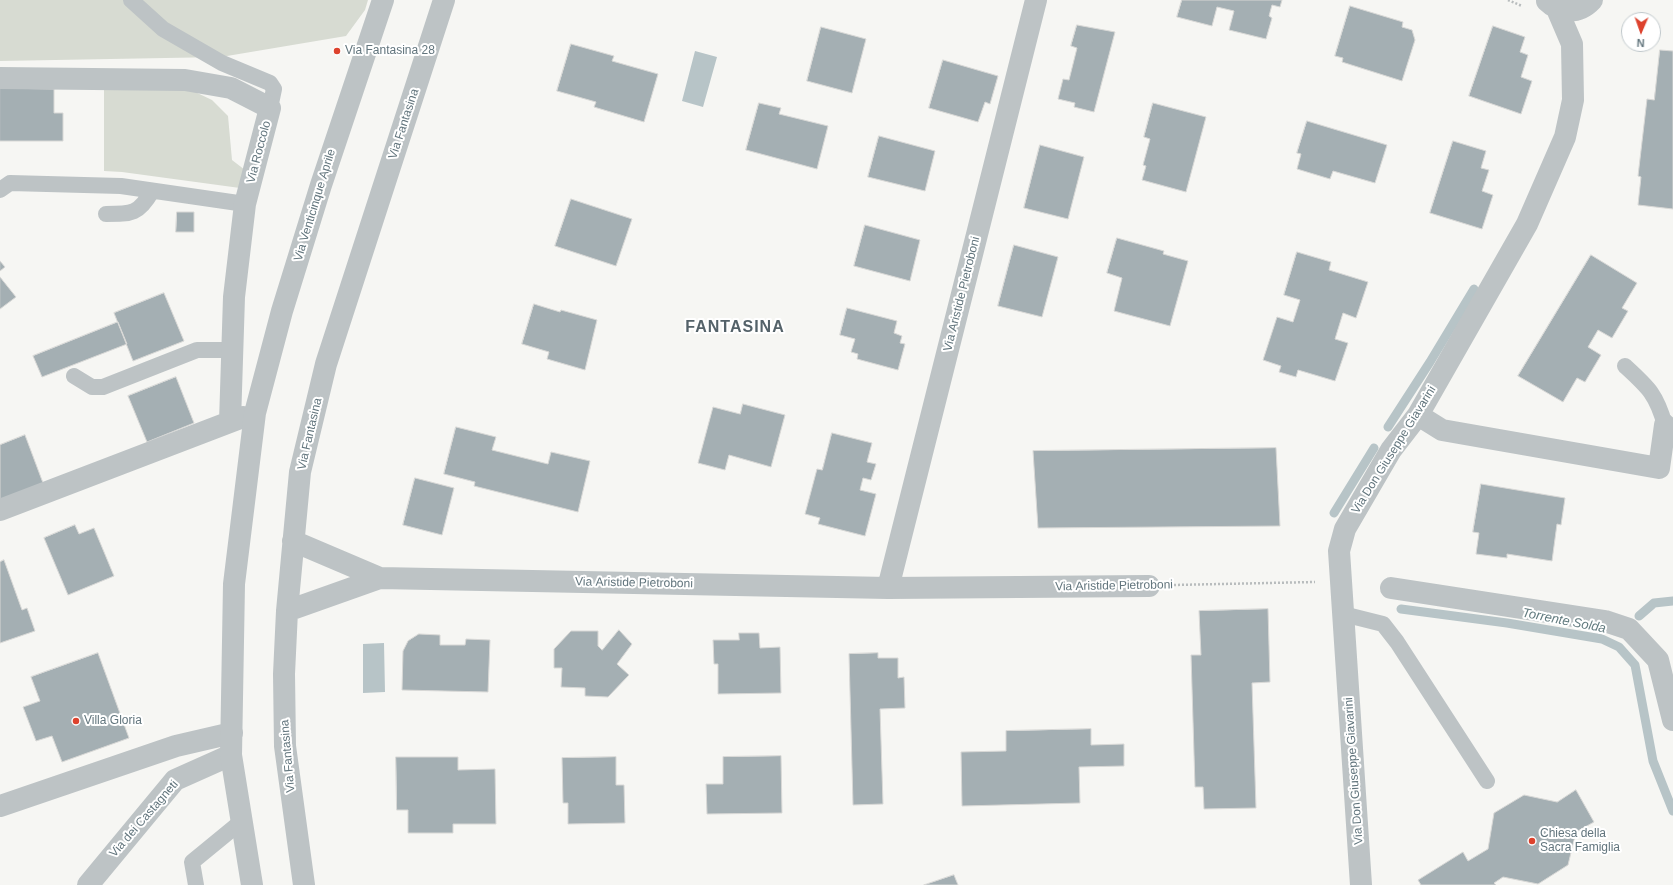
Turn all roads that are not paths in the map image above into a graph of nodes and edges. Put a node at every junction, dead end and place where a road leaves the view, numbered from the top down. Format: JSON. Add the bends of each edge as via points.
{"nodes":[{"id":1,"x":131,"y":0,"type":"edge"},
{"id":2,"x":384,"y":0,"type":"edge"},
{"id":3,"x":444,"y":0,"type":"edge"},
{"id":4,"x":1036,"y":0,"type":"edge"},
{"id":5,"x":1591,"y":1,"type":"edge"},
{"id":6,"x":1552,"y":4,"type":"edge"},
{"id":7,"x":1572,"y":44,"type":"junction"},
{"id":8,"x":0,"y":78,"type":"edge"},
{"id":9,"x":270,"y":108,"type":"junction"},
{"id":10,"x":0,"y":190,"type":"edge"},
{"id":11,"x":152,"y":191,"type":"junction"},
{"id":12,"x":245,"y":204,"type":"junction"},
{"id":13,"x":106,"y":214,"type":"dead end"},
{"id":14,"x":231,"y":350,"type":"junction"},
{"id":15,"x":1626,"y":366,"type":"dead end"},
{"id":16,"x":74,"y":376,"type":"dead end"},
{"id":17,"x":255,"y":413,"type":"junction"},
{"id":18,"x":1418,"y":415,"type":"junction"},
{"id":19,"x":230,"y":422,"type":"junction"},
{"id":20,"x":1665,"y":425,"type":"joint"},
{"id":21,"x":0,"y":510,"type":"edge"},
{"id":22,"x":292,"y":541,"type":"junction"},
{"id":23,"x":380,"y":578,"type":"junction"},
{"id":24,"x":1149,"y":586,"type":"road end"},
{"id":25,"x":888,"y":588,"type":"junction"},
{"id":26,"x":1391,"y":588,"type":"dead end"},
{"id":27,"x":287,"y":611,"type":"junction"},
{"id":28,"x":1343,"y":614,"type":"junction"},
{"id":29,"x":1673,"y":720,"type":"edge"},
{"id":30,"x":232,"y":733,"type":"junction"},
{"id":31,"x":231,"y":755,"type":"junction"},
{"id":32,"x":1486,"y":781,"type":"dead end"},
{"id":33,"x":0,"y":806,"type":"edge"},
{"id":34,"x":242,"y":821,"type":"junction"},
{"id":35,"x":88,"y":885,"type":"edge"},
{"id":36,"x":196,"y":885,"type":"edge"},
{"id":37,"x":252,"y":885,"type":"edge"},
{"id":38,"x":304,"y":885,"type":"edge"},
{"id":39,"x":1361,"y":885,"type":"edge"}],
"edges":[{"from":1,"to":9,"type":"lane","via":[[164,29],[222,63],[270,83],[274,89]]},
{"from":2,"to":17,"type":"street","name":"Via Venticinque Aprile","via":[[321,185],[282,311]]},
{"from":3,"to":22,"type":"street","name":"Via Fantasina","via":[[326,364],[300,472]]},
{"from":4,"to":25,"type":"street","name":"Via Aristide Pietroboni"},
{"from":5,"to":6,"type":"street","via":[[1576,10]]},
{"from":5,"to":7,"type":"street","name":"Via Don Giuseppe Giavarini"},
{"from":6,"to":7,"type":"street","name":"Via Don Giuseppe Giavarini"},
{"from":7,"to":18,"type":"street","name":"Via Don Giuseppe Giavarini","via":[[1573,100],[1565,137],[1528,224]]},
{"from":8,"to":9,"type":"street","name":"Via Roccolo","via":[[185,80],[231,88]]},
{"from":9,"to":12,"type":"street","name":"Via Roccolo"},
{"from":10,"to":11,"type":"lane","via":[[10,183],[121,186]]},
{"from":11,"to":12,"type":"lane"},
{"from":11,"to":13,"type":"lane","via":[[144,206],[123,214]]},
{"from":12,"to":14,"type":"street","name":"Via Roccolo","via":[[234,297]]},
{"from":14,"to":16,"type":"lane","via":[[197,350],[103,387],[92,387]]},
{"from":14,"to":19,"type":"street","name":"Via Roccolo"},
{"from":15,"to":20,"type":"lane","via":[[1647,386],[1659,403]]},
{"from":17,"to":19,"type":"street"},
{"from":17,"to":30,"type":"street","via":[[234,584]]},
{"from":18,"to":20,"type":"street","via":[[1442,430],[1659,468]]},
{"from":18,"to":28,"type":"street","name":"Via Don Giuseppe Giavarini","via":[[1391,450],[1345,529],[1339,551]]},
{"from":19,"to":21,"type":"street"},
{"from":22,"to":23,"type":"street","name":"Via Aristide Pietroboni"},
{"from":22,"to":27,"type":"street","name":"Via Fantasina"},
{"from":23,"to":25,"type":"street","name":"Via Aristide Pietroboni"},
{"from":23,"to":27,"type":"street","name":"Via Aristide Pietroboni"},
{"from":24,"to":25,"type":"street","name":"Via Aristide Pietroboni"},
{"from":26,"to":29,"type":"street","via":[[1605,621],[1629,629],[1658,660]]},
{"from":27,"to":38,"type":"street","name":"Via Fantasina","via":[[284,674],[285,746]]},
{"from":28,"to":32,"type":"lane","via":[[1383,624]]},
{"from":28,"to":39,"type":"street","name":"Via Don Giuseppe Giavarini"},
{"from":30,"to":31,"type":"street"},
{"from":30,"to":33,"type":"street","via":[[176,746]]},
{"from":31,"to":34,"type":"street"},
{"from":31,"to":35,"type":"street","name":"Via dei Castagneti","via":[[175,780]]},
{"from":34,"to":36,"type":"lane","via":[[192,862]]},
{"from":34,"to":37,"type":"street"}]}
